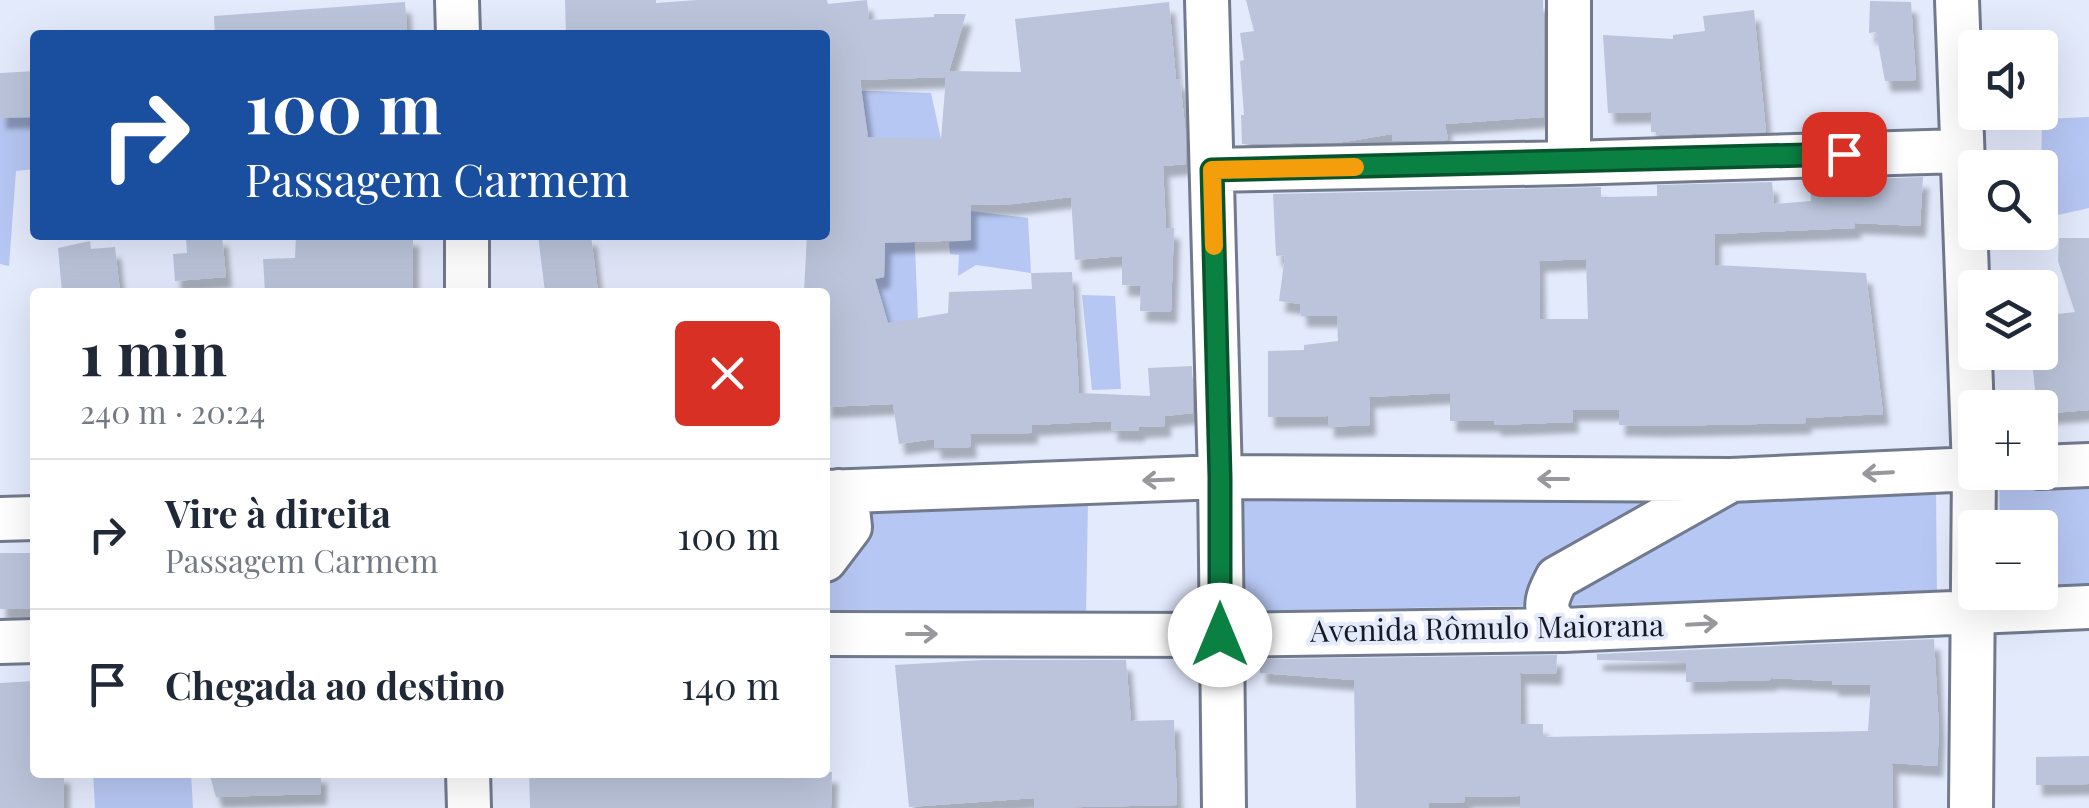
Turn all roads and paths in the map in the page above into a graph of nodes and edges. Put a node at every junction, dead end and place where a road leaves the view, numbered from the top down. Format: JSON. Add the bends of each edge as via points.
{"nodes":[{"id":1,"x":457,"y":0,"type":"edge"},
{"id":2,"x":1207,"y":0,"type":"edge"},
{"id":3,"x":1570,"y":0,"type":"edge"},
{"id":4,"x":1957,"y":0,"type":"edge"},
{"id":5,"x":458,"y":30,"type":"edge"},
{"id":6,"x":1958,"y":150,"type":"edge"},
{"id":7,"x":1961,"y":150,"type":"edge"},
{"id":8,"x":1569,"y":163,"type":"junction"},
{"id":9,"x":1212,"y":170,"type":"junction"},
{"id":10,"x":467,"y":240,"type":"edge"},
{"id":11,"x":1965,"y":250,"type":"edge"},
{"id":12,"x":467,"y":288,"type":"edge"},
{"id":13,"x":1971,"y":390,"type":"edge"},
{"id":14,"x":2089,"y":465,"type":"edge"},
{"id":15,"x":2058,"y":466,"type":"edge"},
{"id":16,"x":1958,"y":470,"type":"edge"},
{"id":17,"x":1220,"y":477,"type":"junction"},
{"id":18,"x":1731,"y":480,"type":"junction"},
{"id":19,"x":832,"y":491,"type":"edge"},
{"id":20,"x":30,"y":518,"type":"edge"},
{"id":21,"x":0,"y":520,"type":"edge"},
{"id":22,"x":830,"y":554,"type":"edge"},
{"id":23,"x":2089,"y":606,"type":"edge"},
{"id":24,"x":2058,"y":607,"type":"edge"},
{"id":25,"x":1973,"y":610,"type":"joint"},
{"id":26,"x":1562,"y":630,"type":"junction"},
{"id":27,"x":830,"y":634,"type":"edge"},
{"id":28,"x":1220,"y":635,"type":"junction"},
{"id":29,"x":30,"y":641,"type":"edge"},
{"id":30,"x":0,"y":642,"type":"edge"},
{"id":31,"x":468,"y":778,"type":"edge"},
{"id":32,"x":469,"y":808,"type":"edge"},
{"id":33,"x":1224,"y":808,"type":"edge"},
{"id":34,"x":1971,"y":808,"type":"edge"}],
"edges":[{"from":1,"to":5,"type":"street"},
{"from":2,"to":9,"type":"street"},
{"from":3,"to":8,"type":"street"},
{"from":4,"to":7,"type":"street"},
{"from":6,"to":8,"type":"street"},
{"from":8,"to":9,"type":"street"},
{"from":9,"to":17,"type":"street"},
{"from":10,"to":12,"type":"street"},
{"from":11,"to":13,"type":"street"},
{"from":14,"to":15,"type":"street"},
{"from":16,"to":18,"type":"street","one_way":true},
{"from":18,"to":17,"type":"street","one_way":true},
{"from":17,"to":19,"type":"street","one_way":true},
{"from":17,"to":28,"type":"street"},
{"from":18,"to":26,"type":"street","via":[[1557,578],[1546,599],[1551,620]]},
{"from":19,"to":22,"type":"street","via":[[848,509],[850,528]]},
{"from":20,"to":21,"type":"street"},
{"from":23,"to":24,"type":"street","name":"Avenida Rômulo Maiorana"},
{"from":26,"to":25,"type":"street","name":"Avenida Rômulo Maiorana","one_way":true},
{"from":25,"to":34,"type":"street"},
{"from":26,"to":28,"type":"street","name":"Avenida Rômulo Maiorana"},
{"from":27,"to":28,"type":"street","name":"Avenida Rômulo Maiorana","one_way":true},
{"from":28,"to":33,"type":"street"},
{"from":29,"to":30,"type":"street"},
{"from":31,"to":32,"type":"street"}]}
